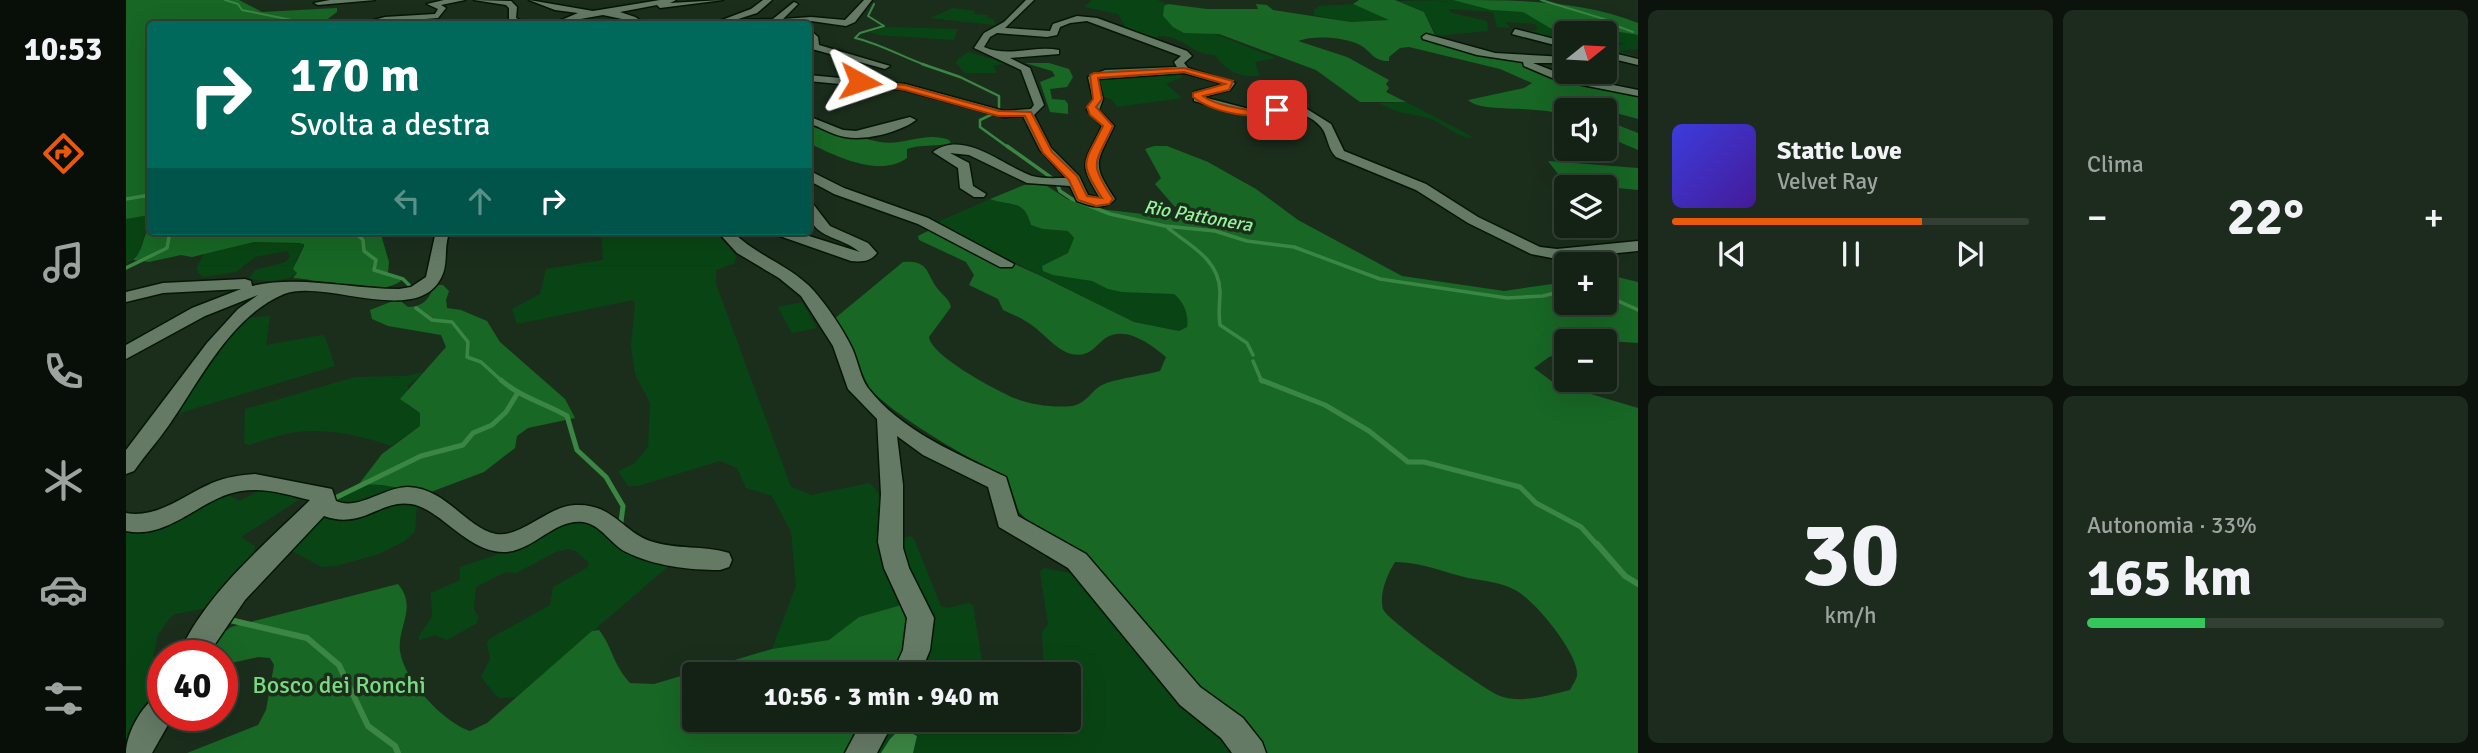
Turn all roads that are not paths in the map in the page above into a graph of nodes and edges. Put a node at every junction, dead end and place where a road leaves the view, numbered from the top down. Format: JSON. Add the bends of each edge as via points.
{"nodes":[{"id":1,"x":371,"y":0,"type":"edge"},
{"id":2,"x":461,"y":0,"type":"edge"},
{"id":3,"x":478,"y":0,"type":"edge"},
{"id":4,"x":522,"y":0,"type":"edge"},
{"id":5,"x":533,"y":0,"type":"edge"},
{"id":6,"x":672,"y":0,"type":"edge"},
{"id":7,"x":719,"y":0,"type":"edge"},
{"id":8,"x":768,"y":0,"type":"edge"},
{"id":9,"x":868,"y":0,"type":"edge"},
{"id":10,"x":986,"y":0,"type":"edge"},
{"id":11,"x":1001,"y":0,"type":"edge"},
{"id":12,"x":508,"y":3,"type":"junction"},
{"id":13,"x":1032,"y":3,"type":"edge"},
{"id":14,"x":318,"y":4,"type":"dead end"},
{"id":15,"x":794,"y":4,"type":"dead end"},
{"id":16,"x":1010,"y":7,"type":"dead end"},
{"id":17,"x":611,"y":8,"type":"edge"},
{"id":18,"x":597,"y":14,"type":"junction"},
{"id":19,"x":788,"y":20,"type":"junction"},
{"id":20,"x":376,"y":21,"type":"edge"},
{"id":21,"x":517,"y":21,"type":"edge"},
{"id":22,"x":565,"y":21,"type":"edge"},
{"id":23,"x":637,"y":21,"type":"edge"},
{"id":24,"x":730,"y":21,"type":"edge"},
{"id":25,"x":776,"y":21,"type":"joint"},
{"id":26,"x":791,"y":21,"type":"edge"},
{"id":27,"x":808,"y":21,"type":"edge"},
{"id":28,"x":812,"y":21,"type":"edge"},
{"id":29,"x":999,"y":29,"type":"junction"},
{"id":30,"x":1515,"y":32,"type":"dead end"},
{"id":31,"x":812,"y":35,"type":"edge"},
{"id":32,"x":1426,"y":37,"type":"dead end"},
{"id":33,"x":1554,"y":43,"type":"edge"},
{"id":34,"x":979,"y":48,"type":"junction"},
{"id":35,"x":1054,"y":54,"type":"dead end"},
{"id":36,"x":1617,"y":59,"type":"edge"},
{"id":37,"x":1554,"y":60,"type":"edge"},
{"id":38,"x":1520,"y":61,"type":"junction"},
{"id":39,"x":1638,"y":62,"type":"edge"},
{"id":40,"x":885,"y":65,"type":"dead end"},
{"id":41,"x":1184,"y":70,"type":"junction"},
{"id":42,"x":812,"y":78,"type":"edge"},
{"id":43,"x":1638,"y":93,"type":"edge"},
{"id":44,"x":1028,"y":114,"type":"junction"},
{"id":45,"x":812,"y":120,"type":"edge"},
{"id":46,"x":910,"y":120,"type":"dead end"},
{"id":47,"x":812,"y":177,"type":"edge"},
{"id":48,"x":1076,"y":182,"type":"junction"},
{"id":49,"x":979,"y":194,"type":"dead end"},
{"id":50,"x":812,"y":212,"type":"edge"},
{"id":51,"x":441,"y":235,"type":"edge"},
{"id":52,"x":728,"y":235,"type":"edge"},
{"id":53,"x":791,"y":235,"type":"edge"},
{"id":54,"x":1638,"y":246,"type":"edge"},
{"id":55,"x":1006,"y":264,"type":"dead end"},
{"id":56,"x":295,"y":284,"type":"junction"},
{"id":57,"x":126,"y":297,"type":"edge"},
{"id":58,"x":126,"y":353,"type":"edge"},
{"id":59,"x":887,"y":418,"type":"junction"},
{"id":60,"x":126,"y":466,"type":"edge"},
{"id":61,"x":321,"y":503,"type":"junction"},
{"id":62,"x":126,"y":522,"type":"edge"},
{"id":63,"x":720,"y":560,"type":"dead end"},
{"id":64,"x":202,"y":640,"type":"edge"},
{"id":65,"x":912,"y":662,"type":"edge"},
{"id":66,"x":148,"y":731,"type":"edge"},
{"id":67,"x":872,"y":732,"type":"edge"},
{"id":68,"x":135,"y":753,"type":"edge"},
{"id":69,"x":860,"y":753,"type":"edge"},
{"id":70,"x":1251,"y":753,"type":"edge"}],
"edges":[{"from":1,"to":14,"type":"street"},
{"from":2,"to":20,"type":"street","via":[[431,4],[442,9],[438,16]]},
{"from":3,"to":12,"type":"street"},
{"from":4,"to":12,"type":"street"},
{"from":5,"to":18,"type":"street"},
{"from":6,"to":17,"type":"street"},
{"from":7,"to":17,"type":"street"},
{"from":8,"to":24,"type":"street","via":[[754,11],[726,20]]},
{"from":9,"to":28,"type":"street","via":[[848,23]]},
{"from":10,"to":11,"type":"street"},
{"from":12,"to":21,"type":"street"},
{"from":13,"to":29,"type":"street"},
{"from":15,"to":25,"type":"street"},
{"from":16,"to":29,"type":"street"},
{"from":17,"to":18,"type":"street"},
{"from":17,"to":23,"type":"street"},
{"from":18,"to":22,"type":"street"},
{"from":19,"to":25,"type":"street"},
{"from":19,"to":26,"type":"street"},
{"from":19,"to":27,"type":"street"},
{"from":29,"to":34,"type":"street","via":[[987,35]]},
{"from":29,"to":41,"type":"street","via":[[1046,34],[1070,20],[1102,20],[1184,52],[1186,57],[1179,62]]},
{"from":30,"to":33,"type":"street"},
{"from":31,"to":40,"type":"street","via":[[815,47]]},
{"from":32,"to":38,"type":"street"},
{"from":34,"to":35,"type":"street","via":[[1008,56],[1028,51]]},
{"from":34,"to":44,"type":"street","via":[[1027,71],[1040,108]]},
{"from":36,"to":39,"type":"street"},
{"from":37,"to":38,"type":"street"},
{"from":38,"to":43,"type":"street","via":[[1556,77]]},
{"from":41,"to":48,"type":"street","via":[[1093,77],[1098,99],[1093,110],[1108,126],[1091,162],[1091,173],[1107,200],[1096,203],[1082,198]]},
{"from":41,"to":54,"type":"street","via":[[1230,83],[1226,89],[1198,94],[1202,101],[1253,113],[1288,108],[1303,111],[1327,126],[1336,150],[1344,157],[1428,190],[1472,220],[1528,248],[1557,254]]},
{"from":42,"to":44,"type":"street","via":[[905,87],[995,112]]},
{"from":44,"to":48,"type":"street","via":[[1046,150]]},
{"from":45,"to":46,"type":"street","via":[[842,133],[867,134]]},
{"from":47,"to":55,"type":"street","via":[[828,188],[938,227]]},
{"from":48,"to":49,"type":"street","via":[[1027,178],[961,149],[939,152],[964,166],[967,188]]},
{"from":50,"to":53,"type":"street","via":[[825,229],[869,253],[852,256]]},
{"from":51,"to":56,"type":"street","via":[[433,276],[422,288],[361,294]]},
{"from":52,"to":59,"type":"street","via":[[742,250],[807,293],[842,346],[858,389]]},
{"from":56,"to":57,"type":"street","via":[[169,288]]},
{"from":56,"to":58,"type":"street","via":[[229,296]]},
{"from":56,"to":60,"type":"street","via":[[264,298],[222,338]]},
{"from":59,"to":65,"type":"street","via":[[890,544],[922,614],[923,629]]},
{"from":59,"to":70,"type":"street","via":[[931,450],[998,483],[1007,521],[1077,561],[1183,689],[1232,728]]},
{"from":61,"to":62,"type":"street","via":[[324,495],[258,480],[211,491],[148,524]]},
{"from":61,"to":63,"type":"street","via":[[343,513],[395,497],[415,496],[481,537],[502,543],[515,541],[554,519],[587,514],[635,545],[680,558]]},
{"from":61,"to":64,"type":"street","via":[[277,545],[220,611]]},
{"from":66,"to":68,"type":"street"},
{"from":67,"to":69,"type":"street"}]}
